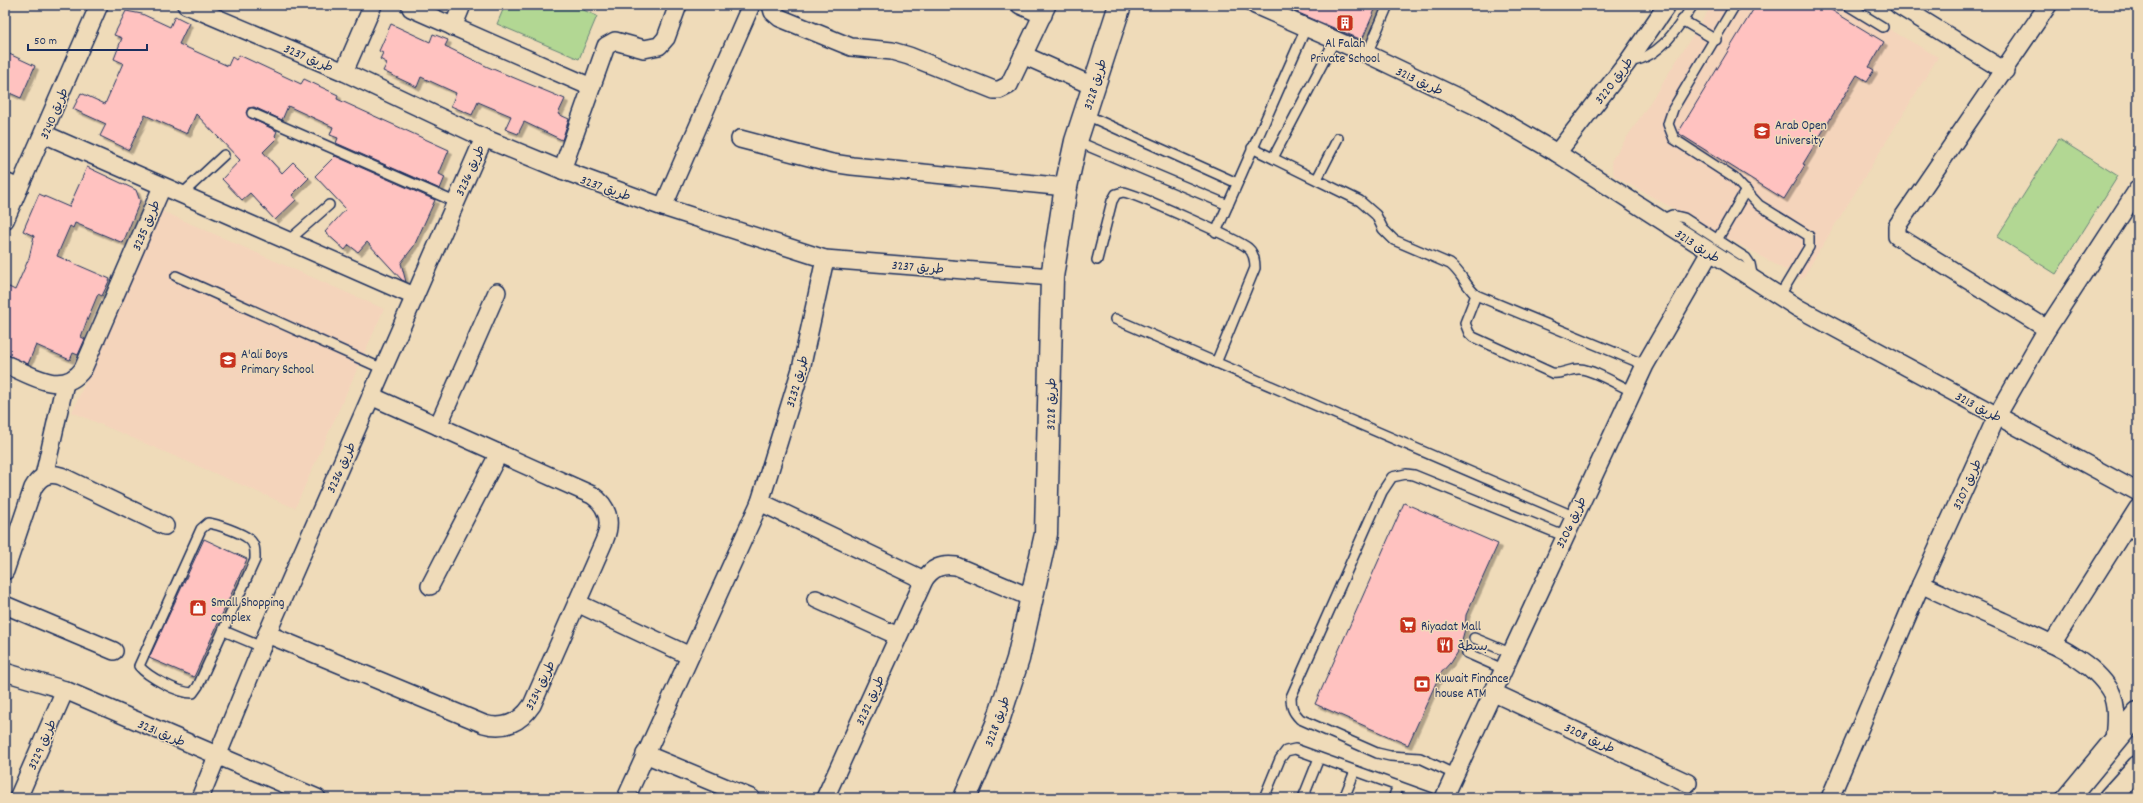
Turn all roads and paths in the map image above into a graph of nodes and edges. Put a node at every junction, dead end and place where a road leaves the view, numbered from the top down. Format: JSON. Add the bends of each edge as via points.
{"nodes":[{"id":1,"x":99,"y":5,"type":"edge"},
{"id":2,"x":186,"y":5,"type":"edge"},
{"id":3,"x":373,"y":5,"type":"edge"},
{"id":4,"x":462,"y":5,"type":"edge"},
{"id":5,"x":678,"y":5,"type":"edge"},
{"id":6,"x":751,"y":5,"type":"edge"},
{"id":7,"x":771,"y":5,"type":"edge"},
{"id":8,"x":1020,"y":5,"type":"edge"},
{"id":9,"x":1120,"y":5,"type":"edge"},
{"id":10,"x":1255,"y":5,"type":"edge"},
{"id":11,"x":1388,"y":5,"type":"edge"},
{"id":12,"x":1667,"y":5,"type":"edge"},
{"id":13,"x":1692,"y":5,"type":"edge"},
{"id":14,"x":1735,"y":5,"type":"edge"},
{"id":15,"x":1847,"y":5,"type":"edge"},
{"id":16,"x":1898,"y":5,"type":"edge"},
{"id":17,"x":2048,"y":5,"type":"edge"},
{"id":18,"x":411,"y":8,"type":"dead end"},
{"id":19,"x":1045,"y":10,"type":"edge"},
{"id":20,"x":1682,"y":20,"type":"junction"},
{"id":21,"x":453,"y":27,"type":"junction"},
{"id":22,"x":1883,"y":27,"type":"dead end"},
{"id":23,"x":1306,"y":28,"type":"junction"},
{"id":24,"x":1335,"y":40,"type":"junction"},
{"id":25,"x":1716,"y":40,"type":"junction"},
{"id":26,"x":1367,"y":54,"type":"junction"},
{"id":27,"x":1023,"y":55,"type":"junction"},
{"id":28,"x":1627,"y":63,"type":"junction"},
{"id":29,"x":2005,"y":71,"type":"junction"},
{"id":30,"x":344,"y":72,"type":"junction"},
{"id":31,"x":1093,"y":86,"type":"junction"},
{"id":32,"x":591,"y":87,"type":"junction"},
{"id":33,"x":252,"y":113,"type":"dead end"},
{"id":34,"x":1084,"y":114,"type":"junction"},
{"id":35,"x":44,"y":134,"type":"junction"},
{"id":36,"x":484,"y":138,"type":"junction"},
{"id":37,"x":740,"y":138,"type":"dead end"},
{"id":38,"x":1338,"y":138,"type":"dead end"},
{"id":39,"x":1076,"y":142,"type":"junction"},
{"id":40,"x":1252,"y":148,"type":"junction"},
{"id":41,"x":1557,"y":153,"type":"junction"},
{"id":42,"x":224,"y":155,"type":"dead end"},
{"id":43,"x":1273,"y":158,"type":"junction"},
{"id":44,"x":562,"y":170,"type":"junction"},
{"id":45,"x":1317,"y":179,"type":"junction"},
{"id":46,"x":1237,"y":183,"type":"junction"},
{"id":47,"x":12,"y":185,"type":"edge"},
{"id":48,"x":162,"y":187,"type":"junction"},
{"id":49,"x":1066,"y":187,"type":"junction"},
{"id":50,"x":2138,"y":189,"type":"edge"},
{"id":51,"x":1746,"y":190,"type":"junction"},
{"id":52,"x":181,"y":195,"type":"junction"},
{"id":53,"x":456,"y":202,"type":"junction"},
{"id":54,"x":329,"y":205,"type":"dead end"},
{"id":55,"x":1228,"y":205,"type":"junction"},
{"id":56,"x":663,"y":207,"type":"junction"},
{"id":57,"x":5,"y":220,"type":"edge"},
{"id":58,"x":1216,"y":232,"type":"junction"},
{"id":59,"x":288,"y":241,"type":"junction"},
{"id":60,"x":1713,"y":246,"type":"junction"},
{"id":61,"x":825,"y":259,"type":"junction"},
{"id":62,"x":1097,"y":260,"type":"dead end"},
{"id":63,"x":176,"y":276,"type":"dead end"},
{"id":64,"x":1052,"y":277,"type":"junction"},
{"id":65,"x":497,"y":292,"type":"dead end"},
{"id":66,"x":1476,"y":295,"type":"junction"},
{"id":67,"x":414,"y":296,"type":"junction"},
{"id":68,"x":1779,"y":297,"type":"junction"},
{"id":69,"x":1115,"y":319,"type":"dead end"},
{"id":70,"x":2047,"y":329,"type":"junction"},
{"id":71,"x":1216,"y":363,"type":"junction"},
{"id":72,"x":5,"y":364,"type":"edge"},
{"id":73,"x":1644,"y":365,"type":"junction"},
{"id":74,"x":382,"y":369,"type":"junction"},
{"id":75,"x":65,"y":383,"type":"junction"},
{"id":76,"x":1632,"y":391,"type":"junction"},
{"id":77,"x":371,"y":396,"type":"junction"},
{"id":78,"x":1997,"y":416,"type":"junction"},
{"id":79,"x":438,"y":426,"type":"junction"},
{"id":80,"x":499,"y":453,"type":"junction"},
{"id":81,"x":44,"y":476,"type":"junction"},
{"id":82,"x":2138,"y":492,"type":"edge"},
{"id":83,"x":760,"y":502,"type":"junction"},
{"id":84,"x":2138,"y":508,"type":"edge"},
{"id":85,"x":1573,"y":516,"type":"junction"},
{"id":86,"x":165,"y":526,"type":"dead end"},
{"id":87,"x":2131,"y":533,"type":"edge"},
{"id":88,"x":1564,"y":536,"type":"junction"},
{"id":89,"x":5,"y":571,"type":"edge"},
{"id":90,"x":924,"y":580,"type":"junction"},
{"id":91,"x":1921,"y":584,"type":"junction"},
{"id":92,"x":430,"y":586,"type":"dead end"},
{"id":93,"x":1032,"y":598,"type":"junction"},
{"id":94,"x":816,"y":599,"type":"dead end"},
{"id":95,"x":577,"y":603,"type":"junction"},
{"id":96,"x":5,"y":605,"type":"edge"},
{"id":97,"x":224,"y":631,"type":"junction"},
{"id":98,"x":898,"y":636,"type":"junction"},
{"id":99,"x":1474,"y":638,"type":"dead end"},
{"id":100,"x":264,"y":640,"type":"junction"},
{"id":101,"x":2052,"y":644,"type":"junction"},
{"id":102,"x":114,"y":651,"type":"dead end"},
{"id":103,"x":1467,"y":653,"type":"dead end"},
{"id":104,"x":1510,"y":653,"type":"junction"},
{"id":105,"x":690,"y":656,"type":"junction"},
{"id":106,"x":1503,"y":669,"type":"junction"},
{"id":107,"x":5,"y":672,"type":"edge"},
{"id":108,"x":65,"y":690,"type":"junction"},
{"id":109,"x":1492,"y":692,"type":"junction"},
{"id":110,"x":2138,"y":713,"type":"edge"},
{"id":111,"x":2114,"y":741,"type":"junction"},
{"id":112,"x":645,"y":754,"type":"junction"},
{"id":113,"x":217,"y":756,"type":"junction"},
{"id":114,"x":1319,"y":758,"type":"junction"},
{"id":115,"x":2138,"y":767,"type":"edge"},
{"id":116,"x":1355,"y":771,"type":"junction"},
{"id":117,"x":1454,"y":774,"type":"junction"},
{"id":118,"x":1688,"y":783,"type":"dead end"},
{"id":119,"x":1398,"y":786,"type":"junction"},
{"id":120,"x":18,"y":798,"type":"edge"},
{"id":121,"x":200,"y":798,"type":"edge"},
{"id":122,"x":317,"y":798,"type":"edge"},
{"id":123,"x":626,"y":798,"type":"edge"},
{"id":124,"x":751,"y":798,"type":"edge"},
{"id":125,"x":825,"y":798,"type":"edge"},
{"id":126,"x":965,"y":798,"type":"edge"},
{"id":127,"x":1264,"y":798,"type":"edge"},
{"id":128,"x":1303,"y":798,"type":"edge"},
{"id":129,"x":1344,"y":798,"type":"edge"},
{"id":130,"x":1393,"y":798,"type":"edge"},
{"id":131,"x":1431,"y":798,"type":"edge"},
{"id":132,"x":1444,"y":798,"type":"edge"},
{"id":133,"x":1830,"y":798,"type":"edge"},
{"id":134,"x":2068,"y":798,"type":"edge"},
{"id":135,"x":2110,"y":798,"type":"edge"}],
"edges":[{"from":1,"to":35,"type":"street","name":"طريق 3240"},
{"from":2,"to":30,"type":"street","name":"طريق 3237"},
{"from":3,"to":30,"type":"street"},
{"from":4,"to":21,"type":"street"},
{"from":5,"to":32,"type":"street","via":[[666,38],[659,46],[649,49],[615,41],[608,43]]},
{"from":6,"to":56,"type":"street"},
{"from":7,"to":27,"type":"street","via":[[773,12],[780,18],[845,44],[910,56],[994,90],[1009,85]]},
{"from":8,"to":19,"type":"street"},
{"from":9,"to":31,"type":"street","name":"طريق 3228"},
{"from":10,"to":23,"type":"street","name":"طريق 3213"},
{"from":11,"to":26,"type":"lane"},
{"from":12,"to":28,"type":"street","name":"طريق 3220"},
{"from":13,"to":20,"type":"lane"},
{"from":14,"to":25,"type":"lane"},
{"from":15,"to":22,"type":"lane"},
{"from":16,"to":29,"type":"street"},
{"from":17,"to":29,"type":"street"},
{"from":18,"to":21,"type":"street"},
{"from":19,"to":27,"type":"street"},
{"from":20,"to":25,"type":"lane"},
{"from":20,"to":28,"type":"lane","via":[[1653,54]]},
{"from":21,"to":32,"type":"street"},
{"from":23,"to":24,"type":"street","name":"طريق 3213"},
{"from":23,"to":40,"type":"lane"},
{"from":24,"to":26,"type":"street","name":"طريق 3213"},
{"from":24,"to":43,"type":"lane"},
{"from":25,"to":51,"type":"lane","via":[[1670,114],[1668,130],[1674,139],[1734,178]]},
{"from":26,"to":41,"type":"street","name":"طريق 3213","via":[[1478,107]]},
{"from":27,"to":31,"type":"street"},
{"from":28,"to":41,"type":"street","name":"طريق 3220"},
{"from":29,"to":70,"type":"street","via":[[1896,231],[1897,236]]},
{"from":30,"to":36,"type":"street","name":"طريق 3237"},
{"from":31,"to":34,"type":"street","name":"طريق 3228"},
{"from":32,"to":44,"type":"street"},
{"from":33,"to":53,"type":"lane"},
{"from":34,"to":39,"type":"street","name":"طريق 3228"},
{"from":34,"to":46,"type":"lane"},
{"from":35,"to":47,"type":"street","name":"طريق 3240"},
{"from":35,"to":48,"type":"street"},
{"from":36,"to":44,"type":"street","name":"طريق 3237"},
{"from":36,"to":53,"type":"street","name":"طريق 3236"},
{"from":37,"to":49,"type":"street","via":[[832,163]]},
{"from":38,"to":45,"type":"lane"},
{"from":39,"to":49,"type":"street","name":"طريق 3228"},
{"from":39,"to":55,"type":"lane"},
{"from":40,"to":43,"type":"lane"},
{"from":40,"to":46,"type":"lane"},
{"from":41,"to":60,"type":"street","name":"طريق 3213","via":[[1661,220]]},
{"from":42,"to":52,"type":"lane"},
{"from":43,"to":45,"type":"lane"},
{"from":44,"to":56,"type":"street","name":"طريق 3237"},
{"from":45,"to":66,"type":"lane","via":[[1369,208],[1394,240],[1450,264]]},
{"from":46,"to":55,"type":"lane"},
{"from":47,"to":57,"type":"street","name":"طريق 3240"},
{"from":48,"to":52,"type":"street","name":"طريق 3235"},
{"from":48,"to":75,"type":"street","name":"طريق 3235","via":[[82,369],[72,380]]},
{"from":49,"to":64,"type":"street","name":"طريق 3228"},
{"from":50,"to":70,"type":"street","name":"طريق 3207"},
{"from":51,"to":60,"type":"lane"},
{"from":51,"to":68,"type":"lane","via":[[1759,205],[1808,236],[1809,247]]},
{"from":52,"to":59,"type":"street","name":"طريق 3235"},
{"from":53,"to":67,"type":"street","name":"طريق 3236"},
{"from":54,"to":59,"type":"lane"},
{"from":55,"to":58,"type":"lane"},
{"from":56,"to":61,"type":"street","name":"طريق 3237"},
{"from":58,"to":62,"type":"lane","via":[[1126,192],[1119,193],[1112,201]]},
{"from":58,"to":71,"type":"lane","via":[[1245,246],[1255,261],[1255,268]]},
{"from":59,"to":67,"type":"street","name":"طريق 3235"},
{"from":60,"to":68,"type":"street","name":"طريق 3213","via":[[1753,280]]},
{"from":60,"to":73,"type":"street","name":"طريق 3206"},
{"from":61,"to":64,"type":"street","name":"طريق 3237"},
{"from":61,"to":83,"type":"street","name":"طريق 3232","via":[[801,369]]},
{"from":63,"to":74,"type":"lane"},
{"from":64,"to":93,"type":"street","name":"طريق 3228","via":[[1046,534]]},
{"from":65,"to":79,"type":"street"},
{"from":66,"to":73,"type":"lane"},
{"from":66,"to":76,"type":"lane","via":[[1465,323],[1473,337],[1552,372],[1588,370]]},
{"from":67,"to":74,"type":"street","name":"طريق 3236"},
{"from":68,"to":78,"type":"street","name":"طريق 3213"},
{"from":69,"to":71,"type":"lane"},
{"from":70,"to":78,"type":"street","name":"طريق 3207"},
{"from":71,"to":85,"type":"lane"},
{"from":72,"to":75,"type":"street","via":[[50,383]]},
{"from":73,"to":76,"type":"street","name":"طريق 3206"},
{"from":74,"to":77,"type":"street","name":"طريق 3236"},
{"from":75,"to":81,"type":"street"},
{"from":76,"to":85,"type":"street","name":"طريق 3206"},
{"from":77,"to":79,"type":"street","name":"طريق 3234"},
{"from":77,"to":100,"type":"street","name":"طريق 3236"},
{"from":78,"to":82,"type":"street","name":"طريق 3213"},
{"from":78,"to":91,"type":"street","name":"طريق 3207"},
{"from":79,"to":80,"type":"street","name":"طريق 3234"},
{"from":80,"to":92,"type":"street"},
{"from":80,"to":95,"type":"street","name":"طريق 3234","via":[[592,495],[604,506],[609,518],[608,531]]},
{"from":81,"to":86,"type":"street","via":[[61,476]]},
{"from":81,"to":89,"type":"street","via":[[33,488]]},
{"from":83,"to":90,"type":"street"},
{"from":83,"to":105,"type":"street","name":"طريق 3232"},
{"from":84,"to":87,"type":"street"},
{"from":85,"to":88,"type":"street","name":"طريق 3206"},
{"from":87,"to":101,"type":"street"},
{"from":88,"to":104,"type":"street","name":"طريق 3206"},
{"from":88,"to":117,"type":"lane","via":[[1414,475],[1392,477],[1382,492],[1291,697],[1291,706],[1300,719],[1377,753],[1420,758]]},
{"from":90,"to":93,"type":"street","name":"طريق 3232","via":[[929,572],[937,567],[956,566]]},
{"from":90,"to":98,"type":"street","name":"طريق 3232"},
{"from":91,"to":101,"type":"street"},
{"from":91,"to":133,"type":"street","name":"طريق 3207"},
{"from":93,"to":126,"type":"street","name":"طريق 3228","via":[[1018,659],[996,724]]},
{"from":94,"to":98,"type":"street"},
{"from":95,"to":100,"type":"street","name":"طريق 3234","via":[[532,705],[520,719],[503,726],[484,724]]},
{"from":95,"to":105,"type":"street"},
{"from":96,"to":102,"type":"street"},
{"from":97,"to":97,"type":"lane","via":[[193,693],[185,693],[145,673],[139,666],[201,529],[208,523],[249,539],[256,549],[255,560]]},
{"from":97,"to":100,"type":"lane"},
{"from":98,"to":125,"type":"street","name":"طريق 3232"},
{"from":99,"to":104,"type":"lane"},
{"from":100,"to":113,"type":"street","name":"طريق 3236"},
{"from":101,"to":111,"type":"street","via":[[2098,674],[2112,694]]},
{"from":103,"to":106,"type":"lane"},
{"from":104,"to":106,"type":"street","name":"طريق 3206"},
{"from":105,"to":112,"type":"street","name":"طريق 3232"},
{"from":106,"to":109,"type":"street","name":"طريق 3206"},
{"from":107,"to":108,"type":"street","name":"طريق 3231"},
{"from":108,"to":113,"type":"street","name":"طريق 3231"},
{"from":108,"to":120,"type":"street","name":"طريق 3229"},
{"from":109,"to":117,"type":"street","name":"طريق 3206"},
{"from":109,"to":118,"type":"street","name":"طريق 3208"},
{"from":110,"to":111,"type":"street"},
{"from":111,"to":134,"type":"street"},
{"from":112,"to":123,"type":"street","name":"طريق 3232"},
{"from":112,"to":124,"type":"street"},
{"from":113,"to":121,"type":"street","name":"طريق 3236"},
{"from":113,"to":122,"type":"street","name":"طريق 3231"},
{"from":114,"to":116,"type":"lane"},
{"from":114,"to":127,"type":"lane","via":[[1295,749],[1286,751],[1280,759]]},
{"from":114,"to":128,"type":"lane"},
{"from":115,"to":135,"type":"street"},
{"from":116,"to":119,"type":"lane"},
{"from":116,"to":129,"type":"lane"},
{"from":117,"to":132,"type":"street","name":"طريق 3206"},
{"from":119,"to":130,"type":"lane"},
{"from":119,"to":131,"type":"lane"}]}
